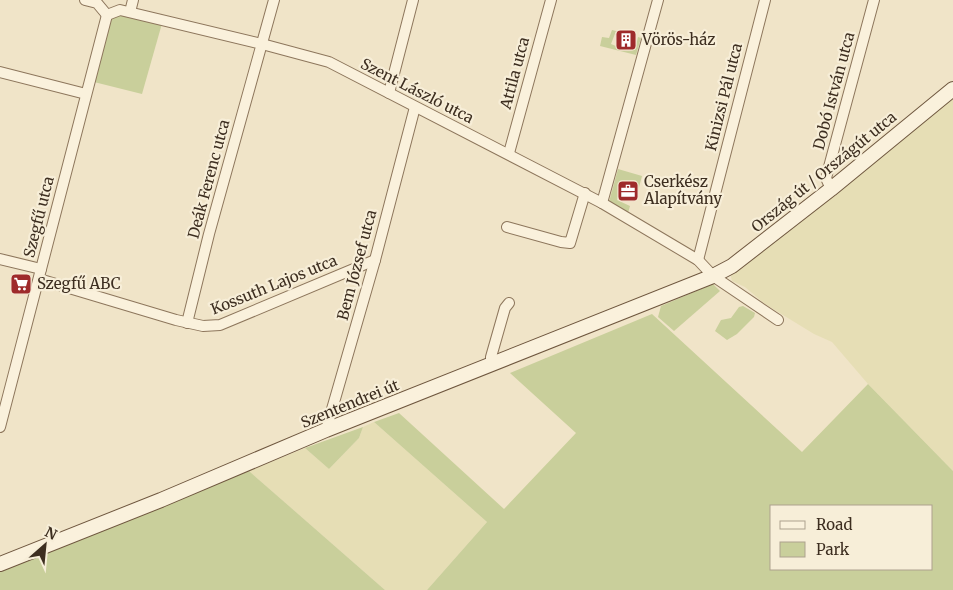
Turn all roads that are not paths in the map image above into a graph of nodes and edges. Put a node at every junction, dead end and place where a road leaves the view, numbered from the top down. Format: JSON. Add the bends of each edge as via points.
{"nodes":[{"id":1,"x":85,"y":0,"type":"edge"},
{"id":2,"x":133,"y":0,"type":"edge"},
{"id":3,"x":274,"y":0,"type":"edge"},
{"id":4,"x":413,"y":0,"type":"edge"},
{"id":5,"x":551,"y":0,"type":"edge"},
{"id":6,"x":658,"y":0,"type":"edge"},
{"id":7,"x":764,"y":0,"type":"edge"},
{"id":8,"x":874,"y":0,"type":"edge"},
{"id":9,"x":130,"y":12,"type":"junction"},
{"id":10,"x":107,"y":15,"type":"junction"},
{"id":11,"x":262,"y":44,"type":"junction"},
{"id":12,"x":0,"y":72,"type":"edge"},
{"id":13,"x":953,"y":89,"type":"edge"},
{"id":14,"x":389,"y":93,"type":"junction"},
{"id":15,"x":86,"y":94,"type":"junction"},
{"id":16,"x":415,"y":107,"type":"junction"},
{"id":17,"x":509,"y":154,"type":"junction"},
{"id":18,"x":832,"y":189,"type":"junction"},
{"id":19,"x":585,"y":193,"type":"junction"},
{"id":20,"x":602,"y":202,"type":"junction"},
{"id":21,"x":507,"y":227,"type":"dead end"},
{"id":22,"x":0,"y":259,"type":"edge"},
{"id":23,"x":375,"y":260,"type":"junction"},
{"id":24,"x":698,"y":260,"type":"junction"},
{"id":25,"x":40,"y":274,"type":"junction"},
{"id":26,"x":713,"y":276,"type":"junction"},
{"id":27,"x":509,"y":303,"type":"dead end"},
{"id":28,"x":778,"y":320,"type":"dead end"},
{"id":29,"x":187,"y":322,"type":"junction"},
{"id":30,"x":491,"y":365,"type":"junction"},
{"id":31,"x":0,"y":427,"type":"edge"},
{"id":32,"x":326,"y":430,"type":"junction"},
{"id":33,"x":0,"y":564,"type":"edge"}],
"edges":[{"from":1,"to":10,"type":"street","via":[[97,3]]},
{"from":2,"to":9,"type":"street"},
{"from":3,"to":11,"type":"street","name":"Deák Ferenc utca"},
{"from":4,"to":14,"type":"street"},
{"from":5,"to":17,"type":"street","name":"Attila utca"},
{"from":6,"to":20,"type":"street"},
{"from":7,"to":24,"type":"street","name":"Kinizsi Pál utca"},
{"from":8,"to":18,"type":"street","name":"Dobó István utca","via":[[826,178]]},
{"from":9,"to":10,"type":"street","name":"Szent László utca","via":[[120,10]]},
{"from":9,"to":11,"type":"street","name":"Szent László utca"},
{"from":10,"to":15,"type":"street","name":"Szegfű utca"},
{"from":11,"to":14,"type":"street","name":"Szent László utca","via":[[329,62]]},
{"from":11,"to":29,"type":"street","name":"Deák Ferenc utca"},
{"from":12,"to":15,"type":"street"},
{"from":13,"to":18,"type":"main road","name":"Ország út / Országút utca"},
{"from":14,"to":16,"type":"street","name":"Szent László utca"},
{"from":15,"to":25,"type":"street","name":"Szegfű utca"},
{"from":16,"to":17,"type":"street","name":"Szent László utca"},
{"from":16,"to":23,"type":"street","name":"Bem József utca"},
{"from":17,"to":19,"type":"street","name":"Szent László utca"},
{"from":18,"to":26,"type":"main road","name":"Ország út / Országút utca","via":[[732,266]]},
{"from":19,"to":20,"type":"street","name":"Szent László utca"},
{"from":19,"to":21,"type":"street","via":[[570,243]]},
{"from":20,"to":24,"type":"street","name":"Szent László utca"},
{"from":22,"to":25,"type":"street","name":"Kossuth Lajos utca"},
{"from":23,"to":29,"type":"street","name":"Kossuth Lajos utca","via":[[220,325],[203,326]]},
{"from":23,"to":32,"type":"street","name":"Bem József utca"},
{"from":24,"to":26,"type":"street","name":"Szent László utca"},
{"from":25,"to":29,"type":"street","name":"Kossuth Lajos utca"},
{"from":25,"to":31,"type":"street","name":"Szegfű utca"},
{"from":26,"to":28,"type":"street","name":"Szent László utca"},
{"from":26,"to":30,"type":"main road","name":"Szentendrei út"},
{"from":27,"to":30,"type":"street","via":[[495,340]]},
{"from":30,"to":32,"type":"main road","name":"Szentendrei út"},
{"from":32,"to":33,"type":"main road","name":"Szentendrei út"}]}
